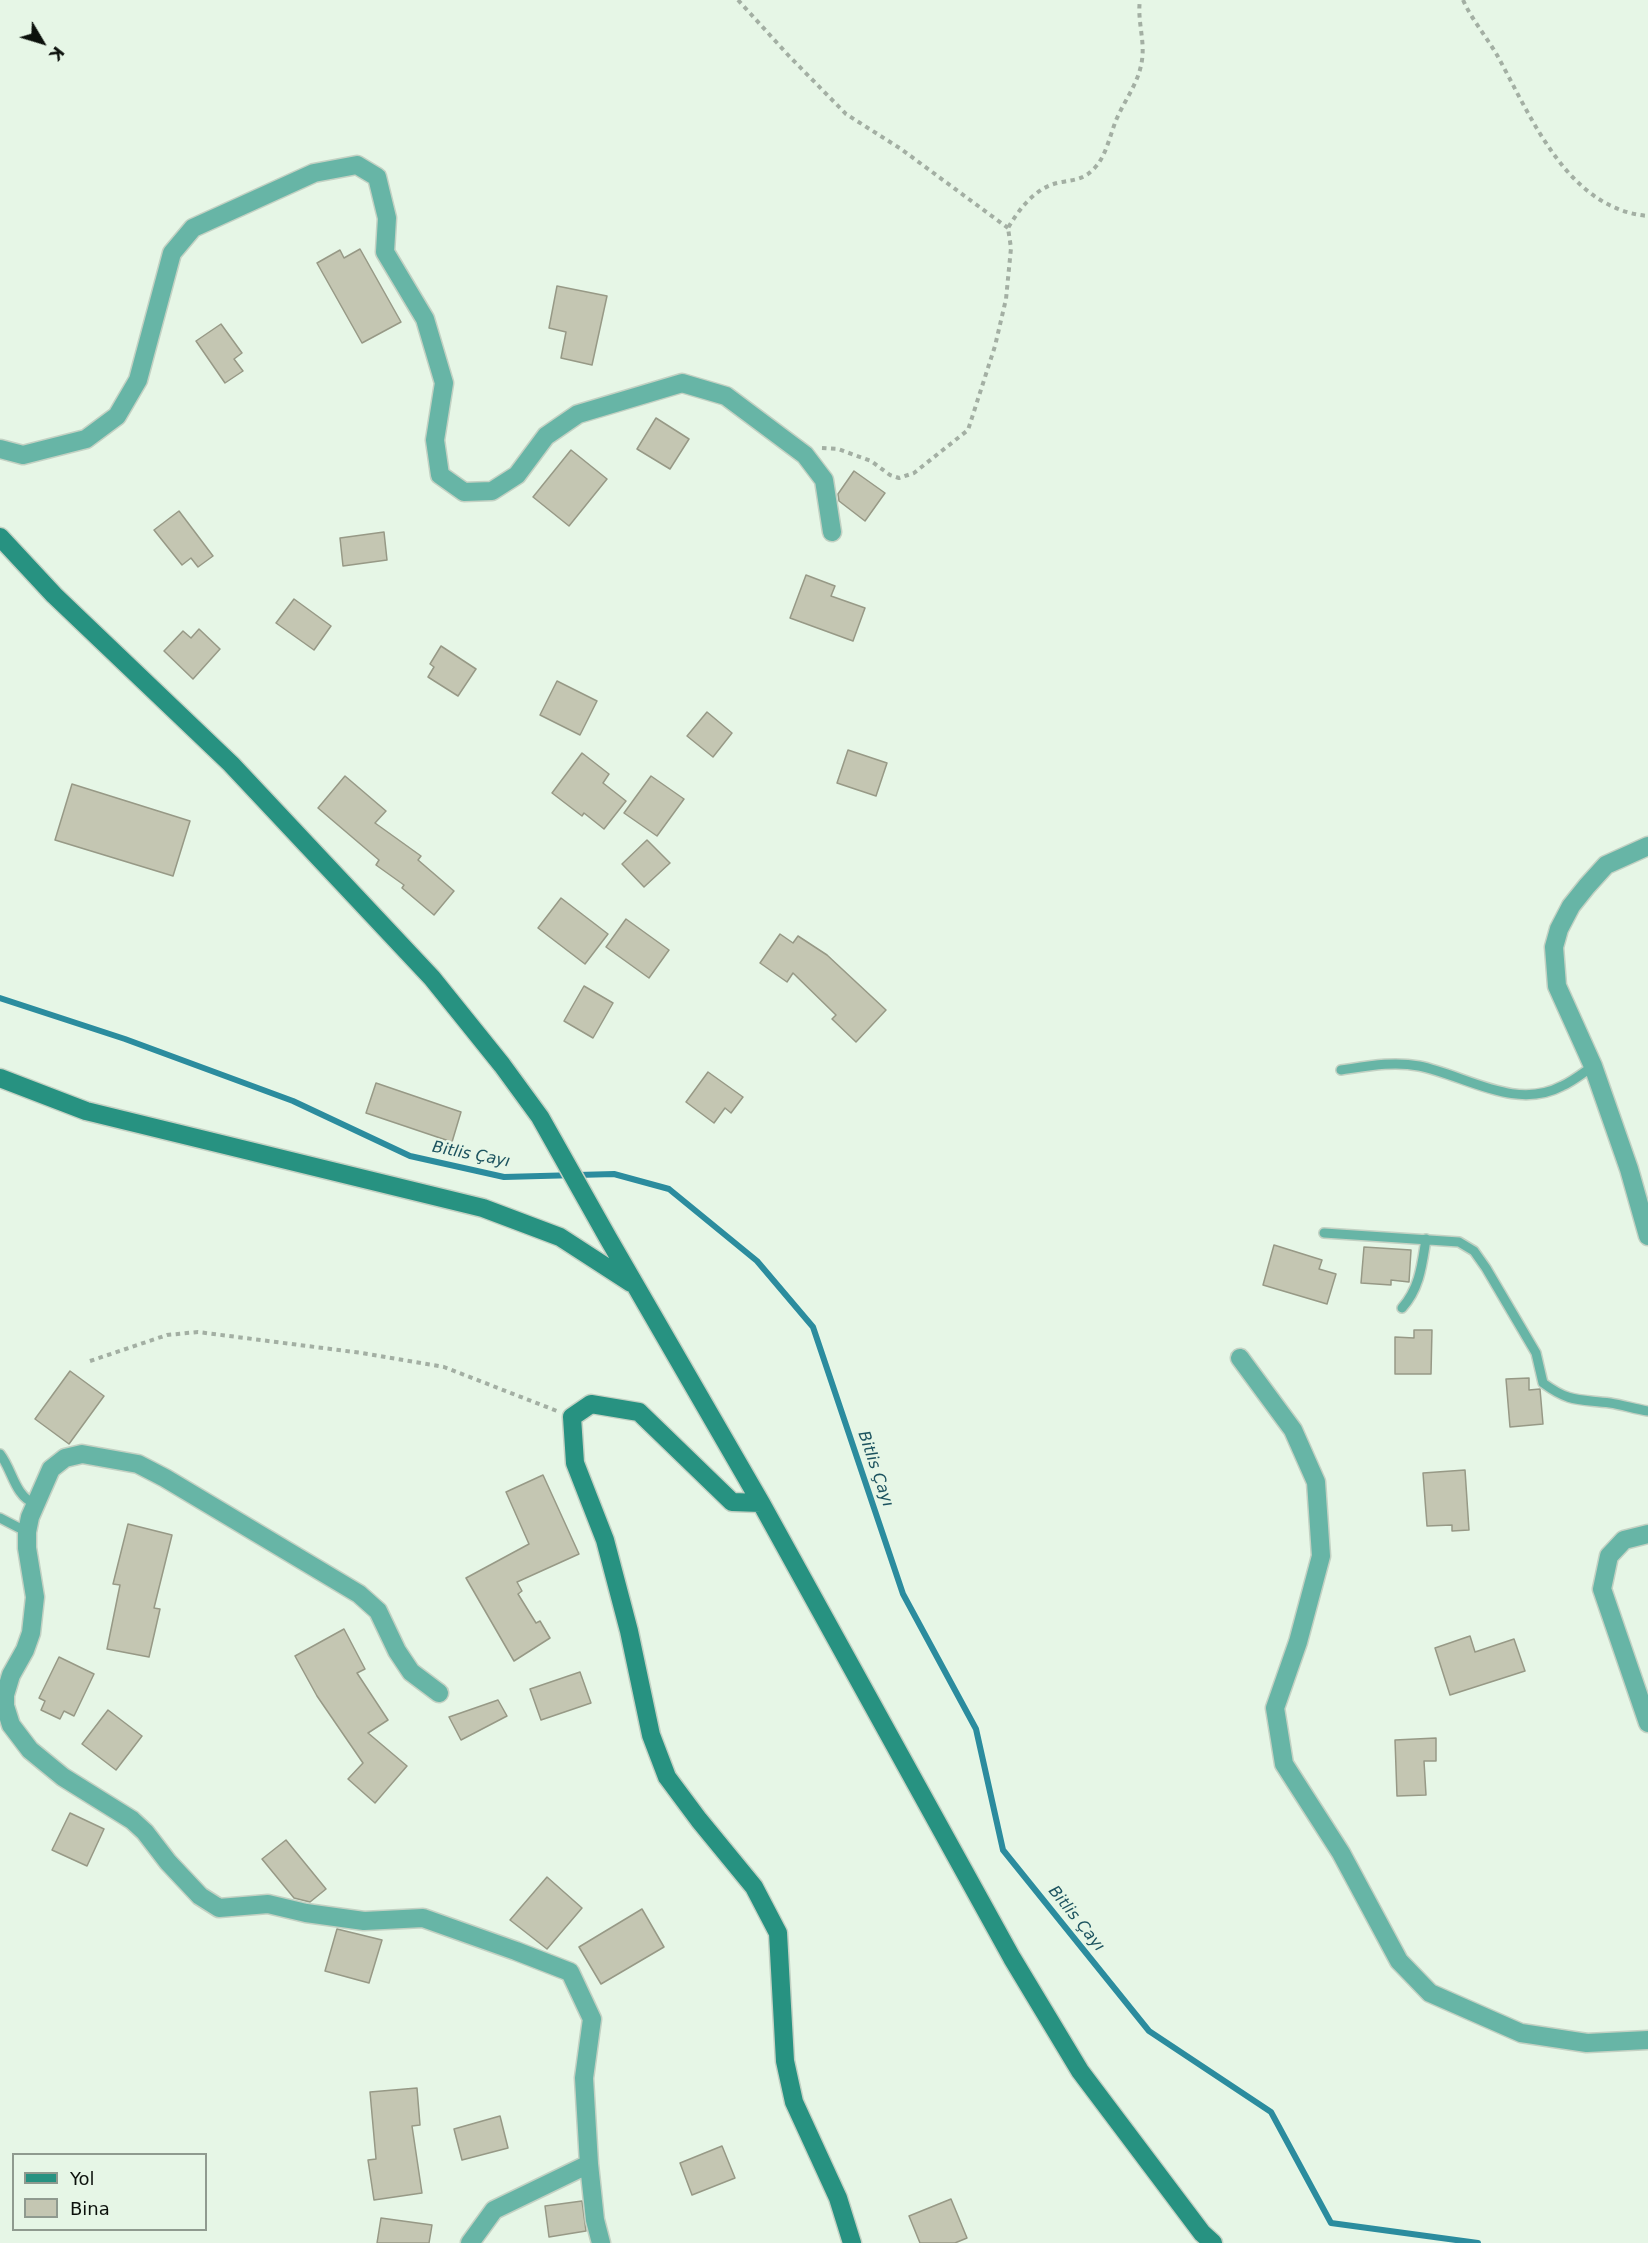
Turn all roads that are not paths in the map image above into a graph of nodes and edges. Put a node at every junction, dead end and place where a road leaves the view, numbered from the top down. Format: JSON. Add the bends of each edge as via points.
{"nodes":[{"id":1,"x":0,"y":449,"type":"edge"},
{"id":2,"x":832,"y":532,"type":"dead end"},
{"id":3,"x":0,"y":537,"type":"edge"},
{"id":4,"x":1648,"y":846,"type":"edge"},
{"id":5,"x":1593,"y":1066,"type":"junction"},
{"id":6,"x":1341,"y":1070,"type":"dead end"},
{"id":7,"x":0,"y":1078,"type":"edge"},
{"id":8,"x":1324,"y":1233,"type":"dead end"},
{"id":9,"x":1648,"y":1236,"type":"edge"},
{"id":10,"x":1426,"y":1239,"type":"junction"},
{"id":11,"x":635,"y":1286,"type":"junction"},
{"id":12,"x":1402,"y":1308,"type":"dead end"},
{"id":13,"x":1240,"y":1358,"type":"dead end"},
{"id":14,"x":1648,"y":1411,"type":"edge"},
{"id":15,"x":0,"y":1454,"type":"edge"},
{"id":16,"x":761,"y":1503,"type":"junction"},
{"id":17,"x":35,"y":1504,"type":"junction"},
{"id":18,"x":0,"y":1518,"type":"edge"},
{"id":19,"x":27,"y":1532,"type":"junction"},
{"id":20,"x":1648,"y":1534,"type":"edge"},
{"id":21,"x":439,"y":1693,"type":"dead end"},
{"id":22,"x":1648,"y":1723,"type":"edge"},
{"id":23,"x":1648,"y":2040,"type":"edge"},
{"id":24,"x":589,"y":2164,"type":"junction"},
{"id":25,"x":470,"y":2243,"type":"edge"},
{"id":26,"x":601,"y":2243,"type":"edge"},
{"id":27,"x":852,"y":2243,"type":"edge"},
{"id":28,"x":1213,"y":2243,"type":"edge"}],
"edges":[{"from":1,"to":2,"type":"street","via":[[23,455],[86,439],[117,416],[138,380],[172,253],[193,228],[314,173],[357,165],[377,177],[387,218],[385,252],[425,319],[444,383],[435,440],[440,475],[465,492],[492,491],[516,475],[546,436],[578,414],[682,383],[726,396],[805,454],[824,480]]},
{"from":3,"to":11,"type":"main road","via":[[54,595],[231,764],[432,978],[540,1117]]},
{"from":4,"to":5,"type":"street","via":[[1606,865],[1571,906],[1554,947],[1557,986]]},
{"from":5,"to":6,"type":"lane","via":[[1561,1087],[1528,1094],[1496,1091],[1406,1064]]},
{"from":5,"to":9,"type":"street"},
{"from":7,"to":11,"type":"main road","via":[[86,1111],[483,1208],[560,1237]]},
{"from":8,"to":10,"type":"lane"},
{"from":10,"to":12,"type":"lane","via":[[1418,1283]]},
{"from":10,"to":14,"type":"lane","via":[[1459,1242],[1474,1251],[1536,1353],[1543,1383],[1580,1402]]},
{"from":11,"to":16,"type":"main road"},
{"from":13,"to":23,"type":"street","via":[[1293,1430],[1317,1482],[1321,1556],[1275,1708],[1284,1764],[1341,1853],[1399,1960],[1430,1993],[1521,2033],[1587,2043]]},
{"from":15,"to":17,"type":"lane","via":[[20,1493]]},
{"from":16,"to":27,"type":"main road","via":[[732,1502],[639,1412],[591,1404],[572,1417],[575,1463],[605,1540],[651,1735],[663,1766],[699,1820],[754,1887],[778,1933],[785,2061],[794,2102],[838,2198]]},
{"from":16,"to":28,"type":"main road","via":[[1012,1958],[1080,2072]]},
{"from":17,"to":19,"type":"street"},
{"from":17,"to":21,"type":"street","via":[[51,1469],[65,1458],[82,1454],[138,1464],[359,1594],[378,1611],[411,1672]]},
{"from":18,"to":19,"type":"lane"},
{"from":19,"to":24,"type":"street","via":[[34,1580],[32,1633],[8,1685],[5,1706],[11,1725],[30,1750],[63,1777],[132,1820],[200,1896],[219,1908],[268,1904],[364,1921],[423,1918],[570,1972],[592,2019],[584,2078]]},
{"from":20,"to":22,"type":"street","via":[[1624,1540],[1609,1556],[1602,1589]]},
{"from":24,"to":25,"type":"street","via":[[494,2210]]},
{"from":24,"to":26,"type":"street"}]}
